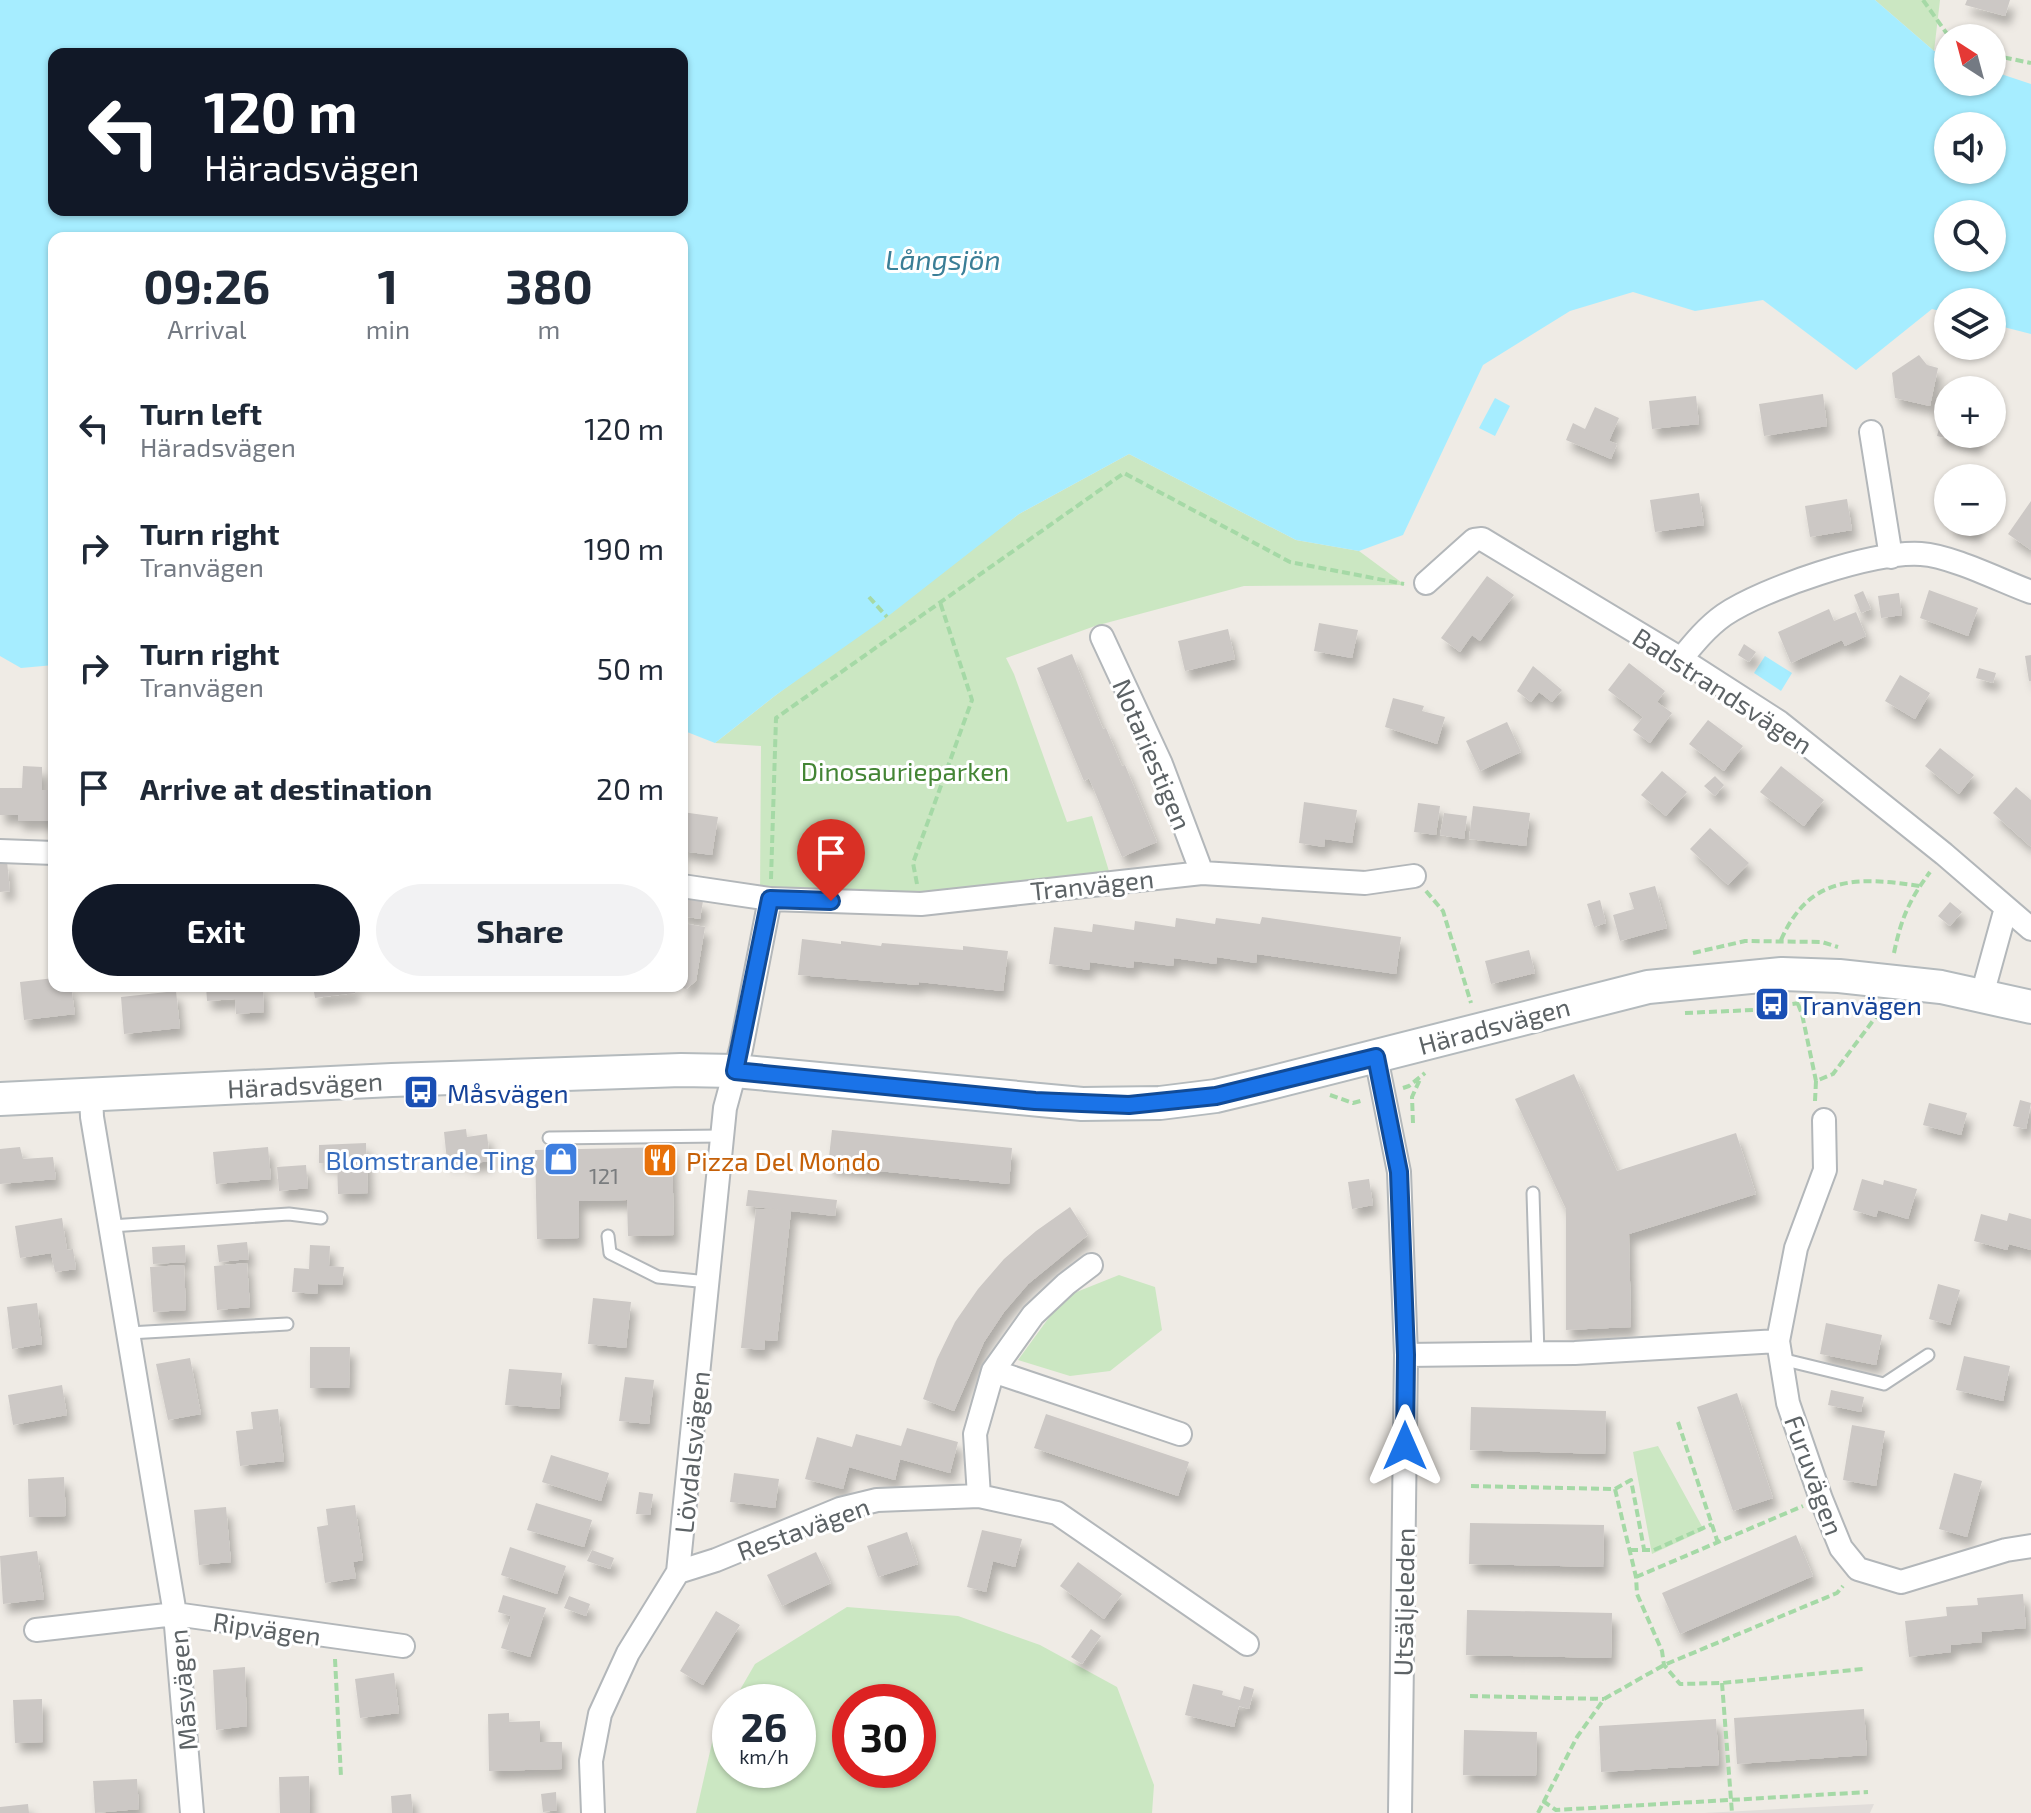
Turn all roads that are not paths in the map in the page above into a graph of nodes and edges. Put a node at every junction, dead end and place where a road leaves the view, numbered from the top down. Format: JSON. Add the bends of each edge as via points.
{"nodes":[{"id":1,"x":1871,"y":432,"type":"dead end"},
{"id":2,"x":1891,"y":557,"type":"junction"},
{"id":3,"x":1426,"y":583,"type":"road end"},
{"id":4,"x":2031,"y":592,"type":"edge"},
{"id":5,"x":1102,"y":637,"type":"dead end"},
{"id":6,"x":1681,"y":659,"type":"junction"},
{"id":7,"x":0,"y":851,"type":"edge"},
{"id":8,"x":48,"y":853,"type":"edge"},
{"id":9,"x":1202,"y":873,"type":"junction"},
{"id":10,"x":1414,"y":876,"type":"road end"},
{"id":11,"x":688,"y":887,"type":"edge"},
{"id":12,"x":770,"y":899,"type":"junction"},
{"id":13,"x":2006,"y":908,"type":"junction"},
{"id":14,"x":2031,"y":929,"type":"edge"},
{"id":15,"x":1982,"y":995,"type":"junction"},
{"id":16,"x":2031,"y":1007,"type":"edge"},
{"id":17,"x":1376,"y":1057,"type":"junction"},
{"id":18,"x":735,"y":1071,"type":"junction"},
{"id":19,"x":91,"y":1095,"type":"junction"},
{"id":20,"x":0,"y":1099,"type":"edge"},
{"id":21,"x":1824,"y":1120,"type":"road end"},
{"id":22,"x":722,"y":1136,"type":"junction"},
{"id":23,"x":549,"y":1138,"type":"dead end"},
{"id":24,"x":1533,"y":1193,"type":"dead end"},
{"id":25,"x":321,"y":1218,"type":"dead end"},
{"id":26,"x":111,"y":1226,"type":"junction"},
{"id":27,"x":608,"y":1236,"type":"dead end"},
{"id":28,"x":1091,"y":1265,"type":"dead end"},
{"id":29,"x":708,"y":1282,"type":"junction"},
{"id":30,"x":287,"y":1324,"type":"dead end"},
{"id":31,"x":129,"y":1333,"type":"junction"},
{"id":32,"x":1780,"y":1350,"type":"junction"},
{"id":33,"x":1538,"y":1354,"type":"junction"},
{"id":34,"x":1406,"y":1355,"type":"junction"},
{"id":35,"x":1928,"y":1355,"type":"dead end"},
{"id":36,"x":993,"y":1371,"type":"junction"},
{"id":37,"x":1180,"y":1434,"type":"dead end"},
{"id":38,"x":979,"y":1496,"type":"junction"},
{"id":39,"x":2031,"y":1546,"type":"edge"},
{"id":40,"x":678,"y":1572,"type":"junction"},
{"id":41,"x":175,"y":1614,"type":"junction"},
{"id":42,"x":36,"y":1630,"type":"dead end"},
{"id":43,"x":1247,"y":1644,"type":"dead end"},
{"id":44,"x":403,"y":1646,"type":"dead end"},
{"id":45,"x":192,"y":1813,"type":"edge"},
{"id":46,"x":593,"y":1813,"type":"edge"},
{"id":47,"x":1400,"y":1813,"type":"edge"}],
"edges":[{"from":1,"to":2,"type":"street"},
{"from":2,"to":4,"type":"street","via":[[1934,557]]},
{"from":2,"to":6,"type":"street","via":[[1782,586],[1747,602],[1708,628]]},
{"from":3,"to":6,"type":"street","name":"Badstrandsvägen","via":[[1474,540],[1482,539]]},
{"from":5,"to":9,"type":"street","name":"Notariestigen","via":[[1161,764]]},
{"from":6,"to":13,"type":"street","name":"Badstrandsvägen","via":[[1779,722]]},
{"from":7,"to":8,"type":"street"},
{"from":9,"to":10,"type":"street","name":"Tranvägen","via":[[1365,883]]},
{"from":9,"to":12,"type":"street","name":"Tranvägen","via":[[921,904]]},
{"from":11,"to":12,"type":"street","name":"Tranvägen"},
{"from":12,"to":18,"type":"street"},
{"from":13,"to":14,"type":"street","name":"Badstrandsvägen"},
{"from":13,"to":15,"type":"street"},
{"from":15,"to":16,"type":"street","name":"Häradsvägen"},
{"from":15,"to":17,"type":"street","name":"Häradsvägen","via":[[1782,974],[1663,986]]},
{"from":17,"to":18,"type":"street","name":"Häradsvägen","via":[[1216,1096],[1129,1105],[1035,1101]]},
{"from":17,"to":34,"type":"street","name":"Utsäljeleden","via":[[1399,1172]]},
{"from":18,"to":19,"type":"street","name":"Häradsvägen","via":[[604,1071]]},
{"from":18,"to":22,"type":"street","name":"Lövdalsvägen"},
{"from":19,"to":20,"type":"street","name":"Häradsvägen"},
{"from":19,"to":26,"type":"street","name":"Måsvägen"},
{"from":21,"to":32,"type":"street","name":"Furuvägen","via":[[1825,1170],[1796,1248]]},
{"from":22,"to":23,"type":"lane"},
{"from":22,"to":29,"type":"street","name":"Lövdalsvägen"},
{"from":24,"to":33,"type":"lane"},
{"from":25,"to":26,"type":"lane","via":[[289,1214]]},
{"from":26,"to":31,"type":"street","name":"Måsvägen"},
{"from":27,"to":29,"type":"lane","via":[[610,1253],[633,1266],[658,1277]]},
{"from":28,"to":36,"type":"street","via":[[1033,1315]]},
{"from":29,"to":40,"type":"street","name":"Lövdalsvägen"},
{"from":30,"to":31,"type":"lane"},
{"from":31,"to":41,"type":"street","name":"Måsvägen"},
{"from":32,"to":33,"type":"street","via":[[1720,1346]]},
{"from":32,"to":35,"type":"lane","via":[[1884,1384]]},
{"from":32,"to":39,"type":"street","name":"Furuvägen","via":[[1788,1403],[1821,1499],[1841,1548],[1858,1569],[1901,1582]]},
{"from":33,"to":34,"type":"street"},
{"from":34,"to":47,"type":"street","name":"Utsäljeleden"},
{"from":36,"to":37,"type":"street"},
{"from":36,"to":38,"type":"street","via":[[975,1434]]},
{"from":38,"to":40,"type":"street","name":"Restavägen","via":[[877,1500],[840,1509]]},
{"from":38,"to":43,"type":"street","name":"Restavägen","via":[[1057,1513]]},
{"from":40,"to":46,"type":"street","name":"Lövdalsvägen","via":[[628,1653],[600,1714],[591,1761]]},
{"from":41,"to":42,"type":"street","name":"Ripvägen"},
{"from":41,"to":44,"type":"street","name":"Ripvägen"},
{"from":41,"to":45,"type":"street","name":"Måsvägen"}]}
